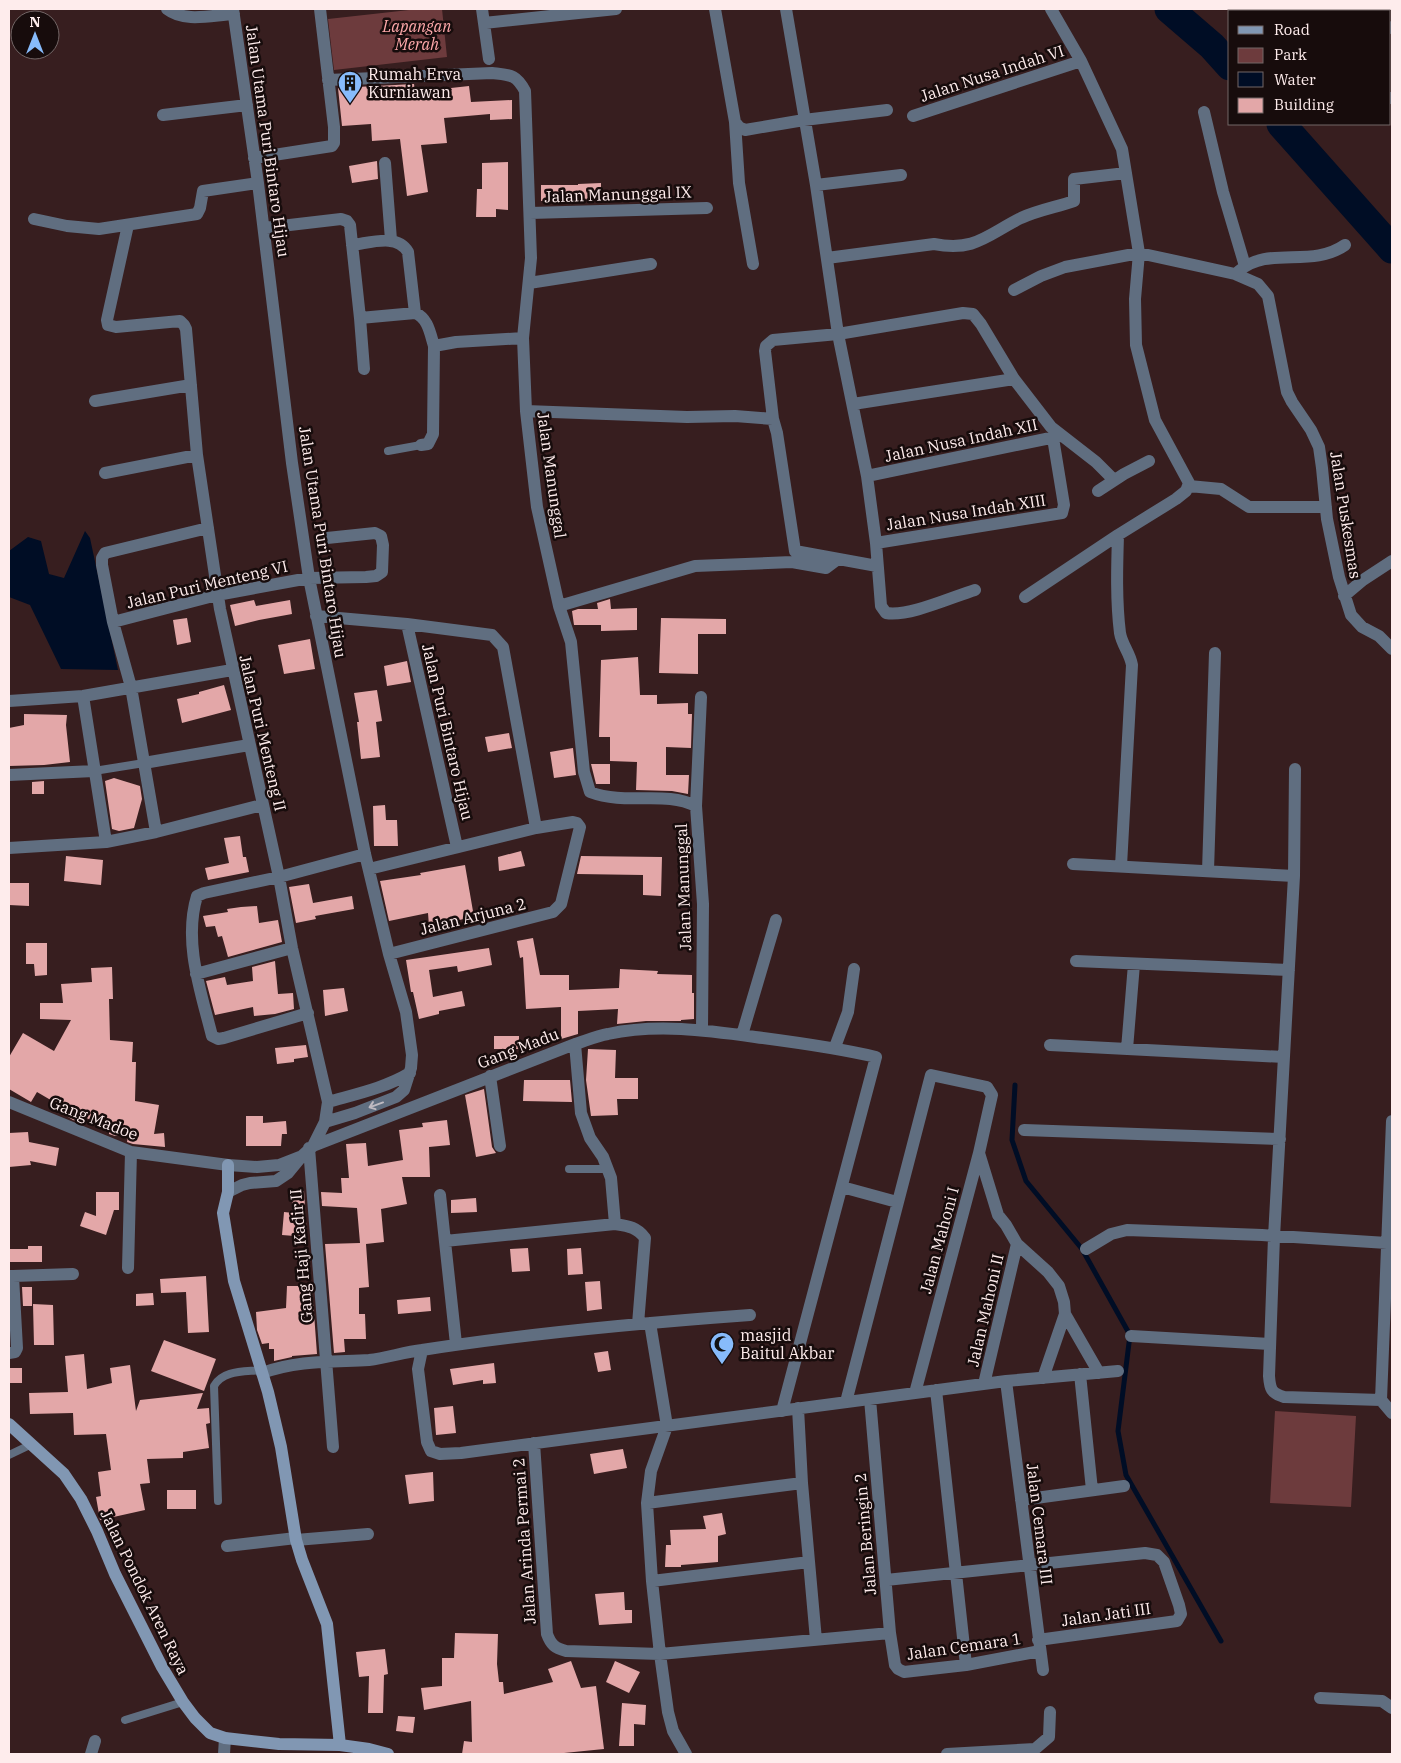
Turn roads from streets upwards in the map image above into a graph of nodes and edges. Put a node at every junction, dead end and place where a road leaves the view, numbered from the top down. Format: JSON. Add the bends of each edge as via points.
{"nodes":[{"id":1,"x":167,"y":9,"type":"edge"},
{"id":2,"x":320,"y":9,"type":"edge"},
{"id":3,"x":482,"y":9,"type":"edge"},
{"id":4,"x":616,"y":9,"type":"edge"},
{"id":5,"x":715,"y":9,"type":"edge"},
{"id":6,"x":786,"y":9,"type":"edge"},
{"id":7,"x":1051,"y":9,"type":"edge"},
{"id":8,"x":233,"y":11,"type":"edge"},
{"id":9,"x":484,"y":24,"type":"junction"},
{"id":10,"x":489,"y":59,"type":"dead end"},
{"id":11,"x":1081,"y":61,"type":"junction"},
{"id":12,"x":328,"y":80,"type":"junction"},
{"id":13,"x":247,"y":106,"type":"junction"},
{"id":14,"x":886,"y":110,"type":"dead end"},
{"id":15,"x":1204,"y":112,"type":"dead end"},
{"id":16,"x":163,"y":115,"type":"dead end"},
{"id":17,"x":913,"y":116,"type":"dead end"},
{"id":18,"x":804,"y":120,"type":"junction"},
{"id":19,"x":735,"y":122,"type":"junction"},
{"id":20,"x":254,"y":158,"type":"junction"},
{"id":21,"x":386,"y":164,"type":"dead end"},
{"id":22,"x":901,"y":174,"type":"dead end"},
{"id":23,"x":1126,"y":174,"type":"junction"},
{"id":24,"x":258,"y":183,"type":"junction"},
{"id":25,"x":816,"y":185,"type":"junction"},
{"id":26,"x":707,"y":208,"type":"dead end"},
{"id":27,"x":530,"y":213,"type":"junction"},
{"id":28,"x":34,"y":219,"type":"dead end"},
{"id":29,"x":128,"y":225,"type":"junction"},
{"id":30,"x":264,"y":228,"type":"junction"},
{"id":31,"x":391,"y":240,"type":"junction"},
{"id":32,"x":352,"y":245,"type":"junction"},
{"id":33,"x":1345,"y":245,"type":"dead end"},
{"id":34,"x":1139,"y":253,"type":"junction"},
{"id":35,"x":827,"y":258,"type":"junction"},
{"id":36,"x":651,"y":264,"type":"dead end"},
{"id":37,"x":753,"y":264,"type":"dead end"},
{"id":38,"x":1240,"y":270,"type":"junction"},
{"id":39,"x":529,"y":284,"type":"junction"},
{"id":40,"x":1014,"y":290,"type":"dead end"},
{"id":41,"x":415,"y":313,"type":"junction"},
{"id":42,"x":360,"y":318,"type":"junction"},
{"id":43,"x":838,"y":334,"type":"junction"},
{"id":44,"x":523,"y":338,"type":"junction"},
{"id":45,"x":434,"y":346,"type":"junction"},
{"id":46,"x":364,"y":369,"type":"dead end"},
{"id":47,"x":1014,"y":379,"type":"junction"},
{"id":48,"x":191,"y":386,"type":"junction"},
{"id":49,"x":95,"y":401,"type":"dead end"},
{"id":50,"x":853,"y":404,"type":"junction"},
{"id":51,"x":526,"y":410,"type":"junction"},
{"id":52,"x":773,"y":419,"type":"junction"},
{"id":53,"x":1057,"y":437,"type":"junction"},
{"id":54,"x":421,"y":445,"type":"road end"},
{"id":55,"x":197,"y":455,"type":"junction"},
{"id":56,"x":1149,"y":461,"type":"dead end"},
{"id":57,"x":105,"y":472,"type":"dead end"},
{"id":58,"x":867,"y":476,"type":"junction"},
{"id":59,"x":1114,"y":480,"type":"junction"},
{"id":60,"x":1189,"y":484,"type":"junction"},
{"id":61,"x":1098,"y":492,"type":"dead end"},
{"id":62,"x":1326,"y":506,"type":"junction"},
{"id":63,"x":208,"y":528,"type":"junction"},
{"id":64,"x":1118,"y":535,"type":"junction"},
{"id":65,"x":327,"y":538,"type":"dead end"},
{"id":66,"x":876,"y":543,"type":"junction"},
{"id":67,"x":838,"y":559,"type":"junction"},
{"id":68,"x":1392,"y":561,"type":"edge"},
{"id":69,"x":877,"y":566,"type":"junction"},
{"id":70,"x":309,"y":578,"type":"junction"},
{"id":71,"x":976,"y":590,"type":"dead end"},
{"id":72,"x":217,"y":595,"type":"junction"},
{"id":73,"x":1344,"y":596,"type":"junction"},
{"id":74,"x":1025,"y":597,"type":"dead end"},
{"id":75,"x":559,"y":606,"type":"junction"},
{"id":76,"x":316,"y":616,"type":"junction"},
{"id":77,"x":113,"y":622,"type":"junction"},
{"id":78,"x":407,"y":624,"type":"junction"},
{"id":79,"x":1392,"y":649,"type":"edge"},
{"id":80,"x":1215,"y":653,"type":"dead end"},
{"id":81,"x":232,"y":670,"type":"junction"},
{"id":82,"x":131,"y":687,"type":"junction"},
{"id":83,"x":82,"y":696,"type":"junction"},
{"id":84,"x":701,"y":698,"type":"dead end"},
{"id":85,"x":9,"y":701,"type":"edge"},
{"id":86,"x":249,"y":745,"type":"junction"},
{"id":87,"x":144,"y":763,"type":"junction"},
{"id":88,"x":1295,"y":769,"type":"dead end"},
{"id":89,"x":94,"y":771,"type":"junction"},
{"id":90,"x":9,"y":775,"type":"edge"},
{"id":91,"x":262,"y":805,"type":"junction"},
{"id":92,"x":696,"y":806,"type":"junction"},
{"id":93,"x":536,"y":828,"type":"junction"},
{"id":94,"x":156,"y":832,"type":"junction"},
{"id":95,"x":106,"y":842,"type":"junction"},
{"id":96,"x":9,"y":848,"type":"edge"},
{"id":97,"x":457,"y":848,"type":"junction"},
{"id":98,"x":365,"y":854,"type":"junction"},
{"id":99,"x":1073,"y":864,"type":"dead end"},
{"id":100,"x":1121,"y":866,"type":"junction"},
{"id":101,"x":369,"y":869,"type":"junction"},
{"id":102,"x":1208,"y":871,"type":"junction"},
{"id":103,"x":1294,"y":876,"type":"junction"},
{"id":104,"x":279,"y":877,"type":"junction"},
{"id":105,"x":776,"y":920,"type":"dead end"},
{"id":106,"x":292,"y":948,"type":"junction"},
{"id":107,"x":389,"y":954,"type":"junction"},
{"id":108,"x":1076,"y":961,"type":"dead end"},
{"id":109,"x":1134,"y":964,"type":"junction"},
{"id":110,"x":854,"y":968,"type":"dead end"},
{"id":111,"x":1289,"y":970,"type":"junction"},
{"id":112,"x":196,"y":974,"type":"junction"},
{"id":113,"x":308,"y":1013,"type":"junction"},
{"id":114,"x":702,"y":1030,"type":"junction"},
{"id":115,"x":742,"y":1035,"type":"junction"},
{"id":116,"x":575,"y":1044,"type":"junction"},
{"id":117,"x":1050,"y":1045,"type":"dead end"},
{"id":118,"x":835,"y":1047,"type":"junction"},
{"id":119,"x":1128,"y":1049,"type":"junction"},
{"id":120,"x":1284,"y":1057,"type":"junction"},
{"id":121,"x":410,"y":1074,"type":"junction"},
{"id":122,"x":490,"y":1076,"type":"junction"},
{"id":123,"x":9,"y":1102,"type":"edge"},
{"id":124,"x":328,"y":1102,"type":"junction"},
{"id":125,"x":1392,"y":1121,"type":"edge"},
{"id":126,"x":324,"y":1122,"type":"junction"},
{"id":127,"x":1024,"y":1130,"type":"dead end"},
{"id":128,"x":1280,"y":1139,"type":"junction"},
{"id":129,"x":500,"y":1146,"type":"dead end"},
{"id":130,"x":308,"y":1150,"type":"junction"},
{"id":131,"x":131,"y":1152,"type":"junction"},
{"id":132,"x":980,"y":1153,"type":"junction"},
{"id":133,"x":228,"y":1166,"type":"junction"},
{"id":134,"x":842,"y":1187,"type":"junction"},
{"id":135,"x":228,"y":1192,"type":"junction"},
{"id":136,"x":440,"y":1195,"type":"dead end"},
{"id":137,"x":897,"y":1202,"type":"junction"},
{"id":138,"x":615,"y":1224,"type":"junction"},
{"id":139,"x":1274,"y":1237,"type":"junction"},
{"id":140,"x":445,"y":1241,"type":"junction"},
{"id":141,"x":1387,"y":1243,"type":"junction"},
{"id":142,"x":1017,"y":1244,"type":"junction"},
{"id":143,"x":1086,"y":1249,"type":"dead end"},
{"id":144,"x":128,"y":1268,"type":"dead end"},
{"id":145,"x":73,"y":1274,"type":"dead end"},
{"id":146,"x":11,"y":1276,"type":"edge"},
{"id":147,"x":1388,"y":1276,"type":"edge"},
{"id":148,"x":1066,"y":1314,"type":"junction"},
{"id":149,"x":750,"y":1315,"type":"dead end"},
{"id":150,"x":644,"y":1323,"type":"junction"},
{"id":151,"x":1131,"y":1336,"type":"dead end"},
{"id":152,"x":456,"y":1344,"type":"junction"},
{"id":153,"x":1270,"y":1344,"type":"junction"},
{"id":154,"x":422,"y":1350,"type":"junction"},
{"id":155,"x":9,"y":1353,"type":"edge"},
{"id":156,"x":326,"y":1361,"type":"junction"},
{"id":157,"x":1118,"y":1371,"type":"dead end"},
{"id":158,"x":261,"y":1372,"type":"junction"},
{"id":159,"x":1099,"y":1373,"type":"junction"},
{"id":160,"x":1080,"y":1374,"type":"junction"},
{"id":161,"x":1043,"y":1378,"type":"junction"},
{"id":162,"x":1006,"y":1381,"type":"junction"},
{"id":163,"x":984,"y":1384,"type":"junction"},
{"id":164,"x":936,"y":1390,"type":"junction"},
{"id":165,"x":915,"y":1393,"type":"junction"},
{"id":166,"x":870,"y":1399,"type":"junction"},
{"id":167,"x":1380,"y":1400,"type":"junction"},
{"id":168,"x":846,"y":1402,"type":"junction"},
{"id":169,"x":798,"y":1408,"type":"junction"},
{"id":170,"x":782,"y":1411,"type":"junction"},
{"id":171,"x":1392,"y":1413,"type":"edge"},
{"id":172,"x":9,"y":1424,"type":"edge"},
{"id":173,"x":667,"y":1426,"type":"junction"},
{"id":174,"x":534,"y":1443,"type":"junction"},
{"id":175,"x":333,"y":1447,"type":"dead end"},
{"id":176,"x":802,"y":1483,"type":"junction"},
{"id":177,"x":1124,"y":1486,"type":"dead end"},
{"id":178,"x":1092,"y":1490,"type":"junction"},
{"id":179,"x":1021,"y":1500,"type":"junction"},
{"id":180,"x":648,"y":1503,"type":"junction"},
{"id":181,"x":368,"y":1534,"type":"dead end"},
{"id":182,"x":296,"y":1539,"type":"junction"},
{"id":183,"x":227,"y":1546,"type":"dead end"},
{"id":184,"x":809,"y":1562,"type":"junction"},
{"id":185,"x":1029,"y":1564,"type":"junction"},
{"id":186,"x":956,"y":1572,"type":"junction"},
{"id":187,"x":886,"y":1580,"type":"junction"},
{"id":188,"x":652,"y":1581,"type":"junction"},
{"id":189,"x":890,"y":1633,"type":"junction"},
{"id":190,"x":816,"y":1640,"type":"junction"},
{"id":191,"x":1039,"y":1646,"type":"junction"},
{"id":192,"x":660,"y":1654,"type":"junction"},
{"id":193,"x":895,"y":1665,"type":"joint"},
{"id":194,"x":966,"y":1665,"type":"junction"},
{"id":195,"x":1043,"y":1670,"type":"dead end"},
{"id":196,"x":1320,"y":1698,"type":"dead end"},
{"id":197,"x":1392,"y":1708,"type":"edge"},
{"id":198,"x":1050,"y":1712,"type":"dead end"},
{"id":199,"x":225,"y":1738,"type":"junction"},
{"id":200,"x":95,"y":1741,"type":"dead end"},
{"id":201,"x":340,"y":1745,"type":"junction"},
{"id":202,"x":91,"y":1754,"type":"edge"},
{"id":203,"x":224,"y":1754,"type":"edge"},
{"id":204,"x":388,"y":1754,"type":"edge"},
{"id":205,"x":686,"y":1754,"type":"edge"},
{"id":206,"x":947,"y":1754,"type":"edge"}],
"edges":[{"from":1,"to":8,"type":"street","via":[[184,17]]},
{"from":2,"to":12,"type":"street"},
{"from":3,"to":9,"type":"street"},
{"from":4,"to":9,"type":"street"},
{"from":5,"to":19,"type":"street"},
{"from":6,"to":18,"type":"street"},
{"from":7,"to":11,"type":"street"},
{"from":8,"to":13,"type":"street","name":"Jalan Utama Puri Bintaro Hijau"},
{"from":9,"to":10,"type":"street"},
{"from":11,"to":17,"type":"street","name":"Jalan Nusa Indah VI"},
{"from":11,"to":23,"type":"street","via":[[1122,149]]},
{"from":12,"to":20,"type":"street","via":[[335,135],[332,146]]},
{"from":12,"to":27,"type":"street","name":"Jalan Manunggal","via":[[492,73],[513,75],[525,91]]},
{"from":13,"to":16,"type":"street"},
{"from":13,"to":20,"type":"street","name":"Jalan Utama Puri Bintaro Hijau"},
{"from":14,"to":18,"type":"street"},
{"from":15,"to":38,"type":"street"},
{"from":18,"to":19,"type":"street","via":[[745,130]]},
{"from":18,"to":25,"type":"street"},
{"from":19,"to":37,"type":"street","via":[[739,183]]},
{"from":20,"to":24,"type":"street","name":"Jalan Utama Puri Bintaro Hijau"},
{"from":21,"to":31,"type":"street"},
{"from":22,"to":25,"type":"street"},
{"from":23,"to":34,"type":"street"},
{"from":23,"to":35,"type":"street","via":[[1074,179],[1074,201],[1021,218],[974,243],[950,248],[934,244]]},
{"from":24,"to":29,"type":"street","via":[[203,191],[197,214]]},
{"from":24,"to":30,"type":"street","name":"Jalan Utama Puri Bintaro Hijau"},
{"from":25,"to":35,"type":"street"},
{"from":26,"to":27,"type":"street","name":"Jalan Manunggal IX"},
{"from":27,"to":39,"type":"street","name":"Jalan Manunggal"},
{"from":28,"to":29,"type":"street","via":[[99,229]]},
{"from":29,"to":48,"type":"street","name":"Jalan Puri Menteng II","via":[[108,325],[116,328],[180,321],[186,329]]},
{"from":30,"to":32,"type":"street","via":[[341,219],[350,225]]},
{"from":30,"to":70,"type":"street","name":"Jalan Utama Puri Bintaro Hijau"},
{"from":31,"to":32,"type":"street"},
{"from":31,"to":41,"type":"street","via":[[404,246],[408,252]]},
{"from":32,"to":42,"type":"street"},
{"from":33,"to":38,"type":"street","via":[[1326,255],[1256,260]]},
{"from":34,"to":38,"type":"street","name":"Jalan Puskesmas"},
{"from":34,"to":40,"type":"street","via":[[1065,267]]},
{"from":34,"to":60,"type":"street","via":[[1136,345],[1155,420]]},
{"from":35,"to":43,"type":"street"},
{"from":36,"to":39,"type":"street"},
{"from":38,"to":62,"type":"street","name":"Jalan Puskesmas","via":[[1268,296],[1287,392],[1318,447]]},
{"from":39,"to":44,"type":"street","name":"Jalan Manunggal"},
{"from":41,"to":42,"type":"street"},
{"from":41,"to":45,"type":"street","via":[[424,318]]},
{"from":42,"to":46,"type":"street"},
{"from":43,"to":47,"type":"street","via":[[973,314]]},
{"from":43,"to":50,"type":"street"},
{"from":43,"to":52,"type":"street","via":[[769,342],[766,352]]},
{"from":44,"to":45,"type":"street"},
{"from":44,"to":51,"type":"street","name":"Jalan Manunggal"},
{"from":45,"to":54,"type":"street","via":[[433,434],[428,444]]},
{"from":47,"to":50,"type":"street"},
{"from":47,"to":53,"type":"street"},
{"from":48,"to":49,"type":"street"},
{"from":48,"to":55,"type":"street","name":"Jalan Puri Menteng II"},
{"from":50,"to":58,"type":"street"},
{"from":51,"to":52,"type":"street"},
{"from":51,"to":75,"type":"street","name":"Jalan Manunggal","via":[[537,507]]},
{"from":52,"to":67,"type":"street","via":[[795,551]]},
{"from":53,"to":58,"type":"street","name":"Jalan Nusa Indah XII"},
{"from":53,"to":59,"type":"street","via":[[1082,451]]},
{"from":53,"to":66,"type":"street","name":"Jalan Nusa Indah XIII","via":[[1064,505],[1062,513]]},
{"from":55,"to":57,"type":"street"},
{"from":55,"to":63,"type":"street","name":"Jalan Puri Menteng II"},
{"from":56,"to":59,"type":"street"},
{"from":58,"to":66,"type":"street"},
{"from":59,"to":61,"type":"street"},
{"from":60,"to":62,"type":"street","via":[[1221,489],[1249,507]]},
{"from":60,"to":64,"type":"street","via":[[1176,499]]},
{"from":62,"to":73,"type":"street","name":"Jalan Puskesmas"},
{"from":63,"to":72,"type":"street","name":"Jalan Puri Menteng II"},
{"from":63,"to":77,"type":"street","via":[[105,554],[102,565]]},
{"from":64,"to":74,"type":"street"},
{"from":64,"to":100,"type":"street","via":[[1120,632],[1132,665]]},
{"from":65,"to":70,"type":"street","name":"Jalan Puri Menteng VI","via":[[375,533],[381,536],[382,572],[366,577]]},
{"from":66,"to":69,"type":"street"},
{"from":67,"to":69,"type":"street"},
{"from":67,"to":75,"type":"street","via":[[826,568],[792,562],[695,566]]},
{"from":68,"to":73,"type":"street"},
{"from":69,"to":71,"type":"street","via":[[881,606],[886,613],[907,612]]},
{"from":70,"to":72,"type":"street","name":"Jalan Puri Menteng VI"},
{"from":70,"to":76,"type":"street","name":"Jalan Utama Puri Bintaro Hijau"},
{"from":72,"to":77,"type":"street","name":"Jalan Puri Menteng VI"},
{"from":72,"to":81,"type":"street","name":"Jalan Puri Menteng II"},
{"from":73,"to":79,"type":"street","name":"Jalan Puskesmas","via":[[1351,615]]},
{"from":75,"to":92,"type":"street","name":"Jalan Manunggal","via":[[571,642],[584,772],[590,792],[628,800],[674,798]]},
{"from":76,"to":78,"type":"street","name":"Jalan Puri Bintaro Hijau"},
{"from":76,"to":98,"type":"street","name":"Jalan Utama Puri Bintaro Hijau"},
{"from":77,"to":82,"type":"street"},
{"from":78,"to":93,"type":"street","name":"Jalan Puri Bintaro Hijau","via":[[492,635],[503,647]]},
{"from":78,"to":97,"type":"street","name":"Jalan Puri Bintaro Hijau"},
{"from":80,"to":102,"type":"street"},
{"from":81,"to":82,"type":"street"},
{"from":81,"to":86,"type":"street","name":"Jalan Puri Menteng II"},
{"from":82,"to":83,"type":"street"},
{"from":82,"to":87,"type":"street"},
{"from":83,"to":85,"type":"street"},
{"from":83,"to":89,"type":"street"},
{"from":84,"to":92,"type":"street"},
{"from":86,"to":87,"type":"street"},
{"from":86,"to":91,"type":"street","name":"Jalan Puri Menteng II"},
{"from":87,"to":94,"type":"street"},
{"from":88,"to":103,"type":"street"},
{"from":89,"to":90,"type":"street"},
{"from":89,"to":95,"type":"street"},
{"from":91,"to":94,"type":"street"},
{"from":91,"to":104,"type":"street","name":"Jalan Puri Menteng II"},
{"from":92,"to":114,"type":"street","name":"Jalan Manunggal","via":[[703,904]]},
{"from":93,"to":97,"type":"street"},
{"from":93,"to":107,"type":"street","name":"Jalan Arjuna 2","via":[[573,822],[580,827],[561,904],[553,912]]},
{"from":94,"to":95,"type":"street"},
{"from":95,"to":96,"type":"street"},
{"from":97,"to":101,"type":"street"},
{"from":98,"to":101,"type":"street","name":"Jalan Utama Puri Bintaro Hijau"},
{"from":98,"to":104,"type":"street"},
{"from":99,"to":100,"type":"street"},
{"from":100,"to":102,"type":"street"},
{"from":101,"to":107,"type":"street","name":"Jalan Utama Puri Bintaro Hijau"},
{"from":102,"to":103,"type":"street"},
{"from":103,"to":111,"type":"street"},
{"from":104,"to":106,"type":"street","name":"Jalan Puri Menteng II"},
{"from":104,"to":112,"type":"street","via":[[197,896],[192,943]]},
{"from":105,"to":115,"type":"street"},
{"from":106,"to":112,"type":"street"},
{"from":106,"to":113,"type":"street","name":"Jalan Puri Menteng II"},
{"from":107,"to":121,"type":"street","name":"Jalan Utama Puri Bintaro Hijau","via":[[409,1028]]},
{"from":108,"to":109,"type":"street"},
{"from":109,"to":111,"type":"street"},
{"from":109,"to":119,"type":"street"},
{"from":110,"to":118,"type":"street","via":[[848,1012]]},
{"from":111,"to":120,"type":"street"},
{"from":112,"to":113,"type":"street","via":[[212,1036],[218,1039]]},
{"from":113,"to":124,"type":"street","name":"Jalan Puri Menteng II"},
{"from":114,"to":115,"type":"street","name":"Gang Madu"},
{"from":114,"to":116,"type":"street","name":"Gang Madu","via":[[636,1030],[607,1034]]},
{"from":115,"to":118,"type":"street","name":"Gang Madu"},
{"from":116,"to":122,"type":"street","name":"Gang Madu"},
{"from":116,"to":138,"type":"street","via":[[581,1113],[590,1138],[608,1169]]},
{"from":117,"to":119,"type":"street"},
{"from":118,"to":134,"type":"street","name":"Gang Madu","via":[[876,1057]]},
{"from":119,"to":120,"type":"street"},
{"from":120,"to":128,"type":"street"},
{"from":121,"to":124,"type":"street"},
{"from":121,"to":126,"type":"street","name":"Jalan Utama Puri Bintaro Hijau","one_way":true,"via":[[404,1090],[396,1097]]},
{"from":122,"to":129,"type":"street"},
{"from":122,"to":130,"type":"street","name":"Gang Madu"},
{"from":123,"to":131,"type":"street","name":"Gang Madoe"},
{"from":124,"to":126,"type":"street"},
{"from":125,"to":141,"type":"street"},
{"from":126,"to":130,"type":"street"},
{"from":127,"to":128,"type":"street"},
{"from":128,"to":139,"type":"street"},
{"from":130,"to":133,"type":"street","name":"Gang Madu","via":[[279,1165]]},
{"from":130,"to":135,"type":"street","via":[[288,1173],[276,1181],[250,1183]]},
{"from":130,"to":156,"type":"street","name":"Gang Haji Kadir II"},
{"from":131,"to":133,"type":"street","name":"Gang Madoe"},
{"from":131,"to":144,"type":"street"},
{"from":132,"to":137,"type":"street","name":"Jalan Mahoni I","via":[[992,1095],[987,1087],[931,1075]]},
{"from":132,"to":142,"type":"street","via":[[998,1214]]},
{"from":132,"to":165,"type":"street","name":"Jalan Mahoni I"},
{"from":133,"to":135,"type":"street"},
{"from":134,"to":137,"type":"street"},
{"from":134,"to":170,"type":"street"},
{"from":135,"to":158,"type":"street","via":[[223,1214],[232,1272]]},
{"from":136,"to":140,"type":"street"},
{"from":137,"to":168,"type":"street"},
{"from":138,"to":140,"type":"street"},
{"from":138,"to":150,"type":"street","via":[[634,1227],[645,1238]]},
{"from":139,"to":141,"type":"street"},
{"from":139,"to":143,"type":"street","via":[[1128,1230],[1111,1234]]},
{"from":139,"to":153,"type":"street"},
{"from":140,"to":152,"type":"street"},
{"from":141,"to":147,"type":"street"},
{"from":142,"to":148,"type":"street","via":[[1059,1286]]},
{"from":142,"to":163,"type":"street","name":"Jalan Mahoni II"},
{"from":145,"to":146,"type":"street"},
{"from":146,"to":155,"type":"street","via":[[17,1348]]},
{"from":147,"to":167,"type":"street"},
{"from":148,"to":159,"type":"street"},
{"from":148,"to":161,"type":"street"},
{"from":149,"to":150,"type":"street"},
{"from":150,"to":152,"type":"street"},
{"from":150,"to":173,"type":"street"},
{"from":151,"to":153,"type":"street"},
{"from":152,"to":154,"type":"street"},
{"from":153,"to":167,"type":"street","via":[[1270,1388],[1276,1394],[1284,1397]]},
{"from":154,"to":156,"type":"street","via":[[368,1360]]},
{"from":154,"to":174,"type":"street","name":"Jalan Arinda Permai 2","via":[[418,1368],[427,1442],[431,1450],[440,1454]]},
{"from":156,"to":158,"type":"street","via":[[304,1362]]},
{"from":156,"to":175,"type":"street","name":"Gang Haji Kadir II"},
{"from":157,"to":159,"type":"street","name":"Jalan Arinda Permai 2"},
{"from":158,"to":182,"type":"street","via":[[281,1447]]},
{"from":159,"to":160,"type":"street","name":"Jalan Arinda Permai 2"},
{"from":160,"to":161,"type":"street","name":"Jalan Arinda Permai 2"},
{"from":160,"to":178,"type":"street"},
{"from":161,"to":162,"type":"street","name":"Jalan Arinda Permai 2"},
{"from":162,"to":163,"type":"street","name":"Jalan Arinda Permai 2"},
{"from":162,"to":179,"type":"street","name":"Jalan Cemara III"},
{"from":163,"to":164,"type":"street","name":"Jalan Arinda Permai 2"},
{"from":164,"to":165,"type":"street","name":"Jalan Arinda Permai 2"},
{"from":164,"to":186,"type":"street"},
{"from":165,"to":166,"type":"street","name":"Jalan Arinda Permai 2"},
{"from":166,"to":168,"type":"street","name":"Jalan Arinda Permai 2"},
{"from":166,"to":187,"type":"street","name":"Jalan Beringin 2"},
{"from":167,"to":171,"type":"street"},
{"from":168,"to":169,"type":"street","name":"Jalan Arinda Permai 2"},
{"from":169,"to":170,"type":"street","name":"Jalan Arinda Permai 2"},
{"from":169,"to":176,"type":"street"},
{"from":170,"to":173,"type":"street","name":"Jalan Arinda Permai 2"},
{"from":172,"to":199,"type":"street","name":"Jalan Pondok Aren Raya","via":[[64,1474],[81,1499],[144,1634],[182,1702],[210,1733]]},
{"from":173,"to":174,"type":"street","name":"Jalan Arinda Permai 2"},
{"from":173,"to":180,"type":"street","via":[[652,1471]]},
{"from":174,"to":192,"type":"street","name":"Jalan Arinda Permai 2","via":[[550,1642],[566,1652]]},
{"from":176,"to":180,"type":"street"},
{"from":176,"to":184,"type":"street"},
{"from":177,"to":178,"type":"street"},
{"from":178,"to":179,"type":"street"},
{"from":179,"to":185,"type":"street","name":"Jalan Cemara III"},
{"from":180,"to":188,"type":"street"},
{"from":181,"to":182,"type":"street"},
{"from":182,"to":183,"type":"street"},
{"from":182,"to":201,"type":"street","via":[[327,1624]]},
{"from":184,"to":188,"type":"street"},
{"from":184,"to":190,"type":"street"},
{"from":185,"to":186,"type":"street"},
{"from":185,"to":191,"type":"street","name":"Jalan Cemara III"},
{"from":185,"to":191,"type":"street","name":"Jalan Jati III","via":[[1145,1553],[1157,1556],[1164,1562],[1179,1604],[1177,1621]]},
{"from":186,"to":187,"type":"street"},
{"from":186,"to":194,"type":"street"},
{"from":187,"to":189,"type":"street","name":"Jalan Beringin 2"},
{"from":188,"to":192,"type":"street"},
{"from":189,"to":190,"type":"street","name":"Jalan Arinda Permai 2"},
{"from":189,"to":193,"type":"street","name":"Jalan Beringin 2"},
{"from":190,"to":192,"type":"street","name":"Jalan Arinda Permai 2"},
{"from":191,"to":194,"type":"street","name":"Jalan Cemara 1"},
{"from":191,"to":195,"type":"street","name":"Jalan Cemara III"},
{"from":192,"to":205,"type":"street","via":[[668,1712],[673,1731]]},
{"from":193,"to":194,"type":"street","name":"Jalan Cemara 1","via":[[904,1672]]},
{"from":196,"to":197,"type":"street","via":[[1382,1700]]},
{"from":198,"to":206,"type":"street","via":[[1049,1737],[1035,1748]]},
{"from":199,"to":201,"type":"street","name":"Jalan Pondok Aren Raya","via":[[279,1744]]},
{"from":199,"to":203,"type":"street"},
{"from":200,"to":202,"type":"street"},
{"from":201,"to":204,"type":"street","name":"Jalan Pondok Aren Raya"}]}
